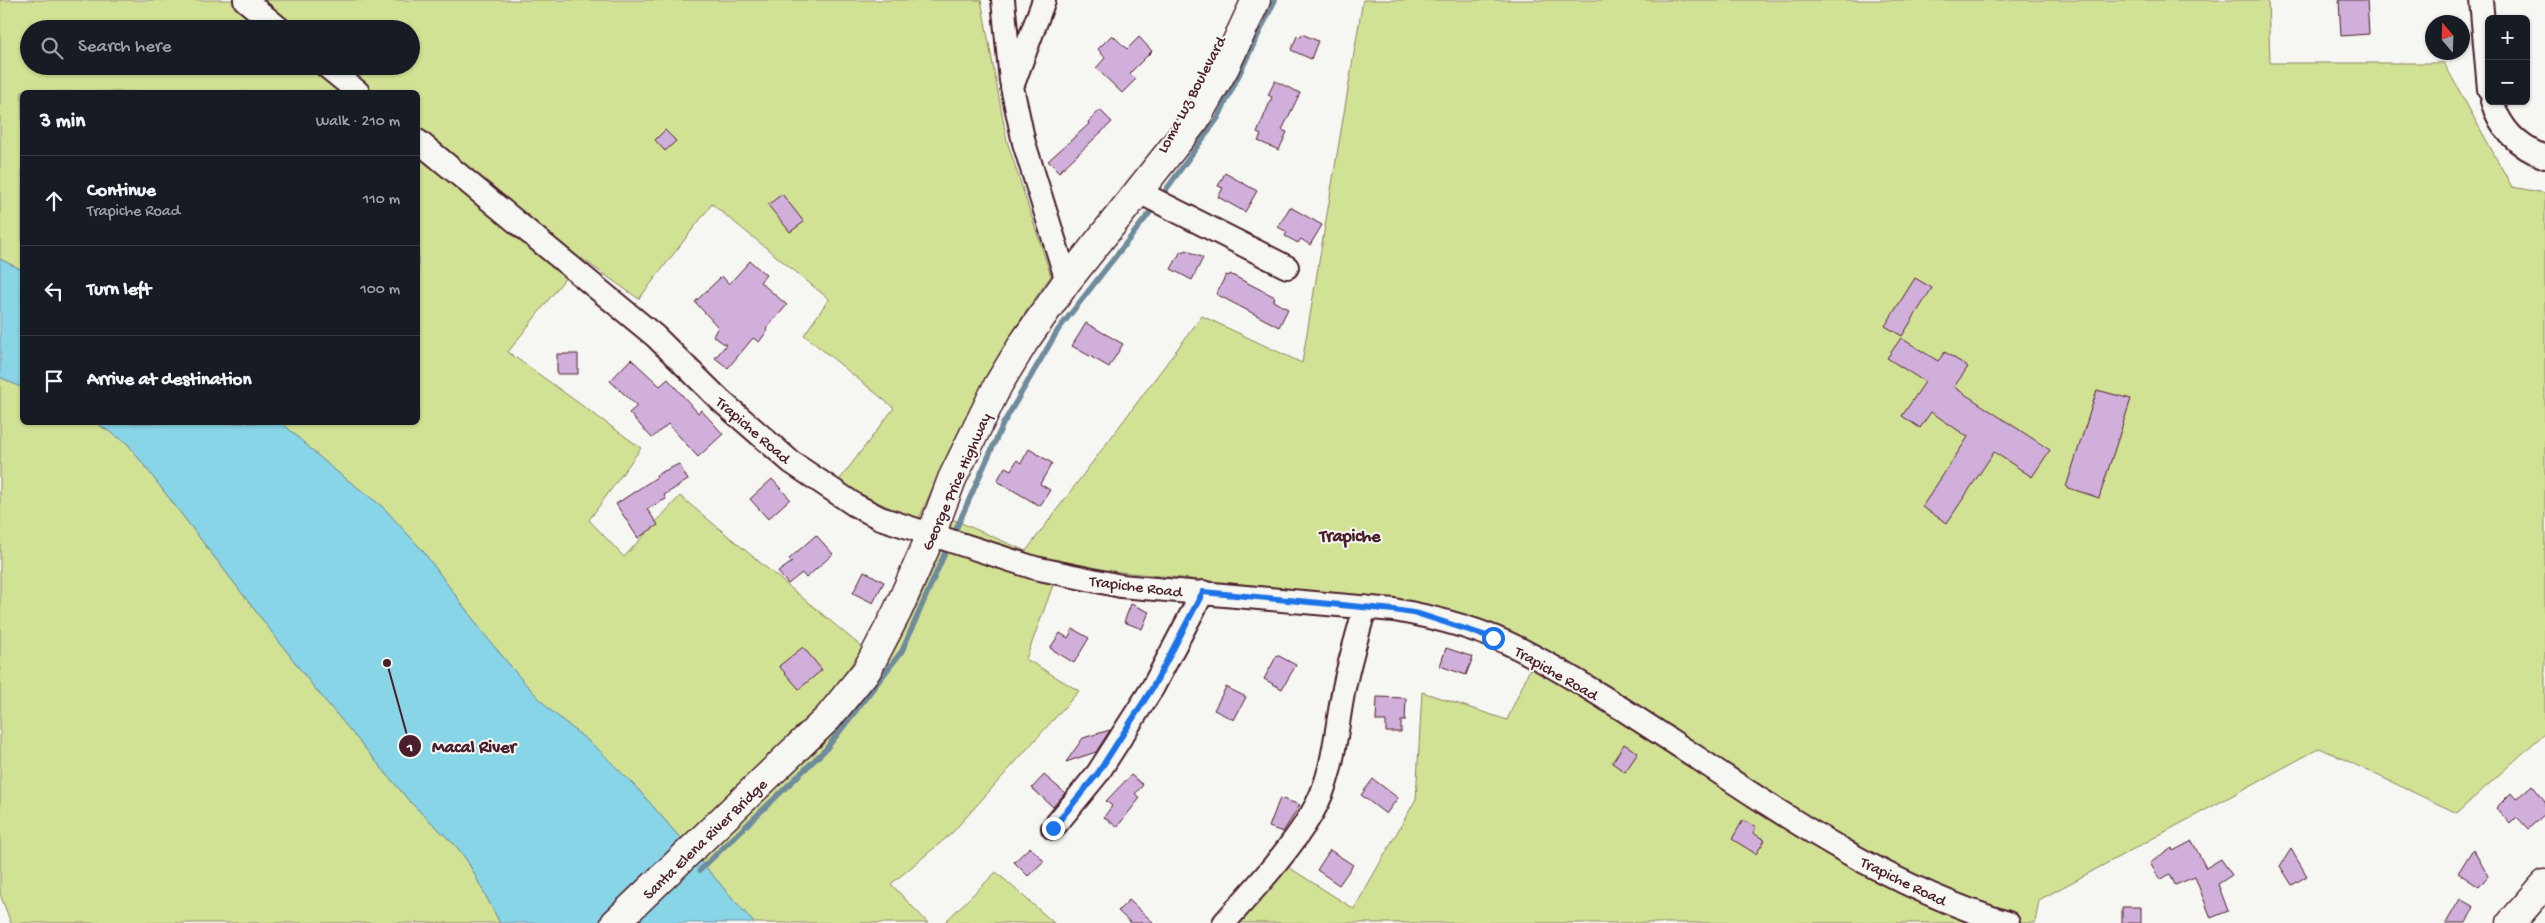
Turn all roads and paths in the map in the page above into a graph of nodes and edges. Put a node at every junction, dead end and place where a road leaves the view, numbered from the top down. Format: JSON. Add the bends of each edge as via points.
{"nodes":[{"id":1,"x":245,"y":0,"type":"edge"},
{"id":2,"x":1003,"y":0,"type":"edge"},
{"id":3,"x":1044,"y":0,"type":"edge"},
{"id":4,"x":1237,"y":0,"type":"edge"},
{"id":5,"x":1256,"y":0,"type":"edge"},
{"id":6,"x":2481,"y":0,"type":"edge"},
{"id":7,"x":269,"y":20,"type":"edge"},
{"id":8,"x":2486,"y":60,"type":"edge"},
{"id":9,"x":337,"y":75,"type":"edge"},
{"id":10,"x":1012,"y":87,"type":"junction"},
{"id":11,"x":356,"y":90,"type":"edge"},
{"id":12,"x":2493,"y":105,"type":"edge"},
{"id":13,"x":420,"y":144,"type":"edge"},
{"id":14,"x":2545,"y":157,"type":"edge"},
{"id":15,"x":1139,"y":189,"type":"junction"},
{"id":16,"x":1287,"y":267,"type":"dead end"},
{"id":17,"x":1067,"y":281,"type":"junction"},
{"id":18,"x":931,"y":535,"type":"junction"},
{"id":19,"x":1203,"y":592,"type":"junction"},
{"id":20,"x":1365,"y":607,"type":"junction"},
{"id":21,"x":771,"y":774,"type":"joint"},
{"id":22,"x":1053,"y":828,"type":"dead end"},
{"id":23,"x":2545,"y":884,"type":"edge"},
{"id":24,"x":615,"y":923,"type":"edge"},
{"id":25,"x":1224,"y":923,"type":"edge"},
{"id":26,"x":2008,"y":923,"type":"edge"},
{"id":27,"x":2511,"y":923,"type":"edge"}],
"edges":[{"from":1,"to":7,"type":"street"},
{"from":2,"to":10,"type":"street"},
{"from":3,"to":10,"type":"street"},
{"from":4,"to":15,"type":"main road","name":"Loma Luz Boulevard","via":[[1194,90]]},
{"from":5,"to":15,"type":"main road","via":[[1225,67],[1195,120]]},
{"from":6,"to":8,"type":"street"},
{"from":9,"to":11,"type":"street"},
{"from":10,"to":17,"type":"street","via":[[1024,143]]},
{"from":12,"to":14,"type":"street","via":[[2516,141]]},
{"from":13,"to":18,"type":"street","name":"Trapiche Road","via":[[655,336],[720,400],[791,462],[880,518]]},
{"from":15,"to":16,"type":"street"},
{"from":15,"to":17,"type":"main road","name":"George Price Highway"},
{"from":17,"to":18,"type":"main road","name":"George Price Highway","via":[[998,385],[952,479]]},
{"from":18,"to":19,"type":"street","name":"Trapiche Road","via":[[1035,568],[1075,577],[1121,586]]},
{"from":18,"to":21,"type":"main road","name":"George Price Highway","via":[[867,670],[828,718]]},
{"from":19,"to":20,"type":"street","name":"Trapiche Road"},
{"from":19,"to":22,"type":"street","via":[[1185,630],[1133,718],[1098,773]]},
{"from":20,"to":25,"type":"street","via":[[1342,699],[1334,750],[1313,812],[1294,840]]},
{"from":20,"to":26,"type":"street","name":"Trapiche Road","via":[[1419,614],[1519,648],[1849,853],[1948,902]]},
{"from":21,"to":24,"type":"main road","name":"Santa Elena River Bridge"},
{"from":23,"to":27,"type":"main road"}]}
